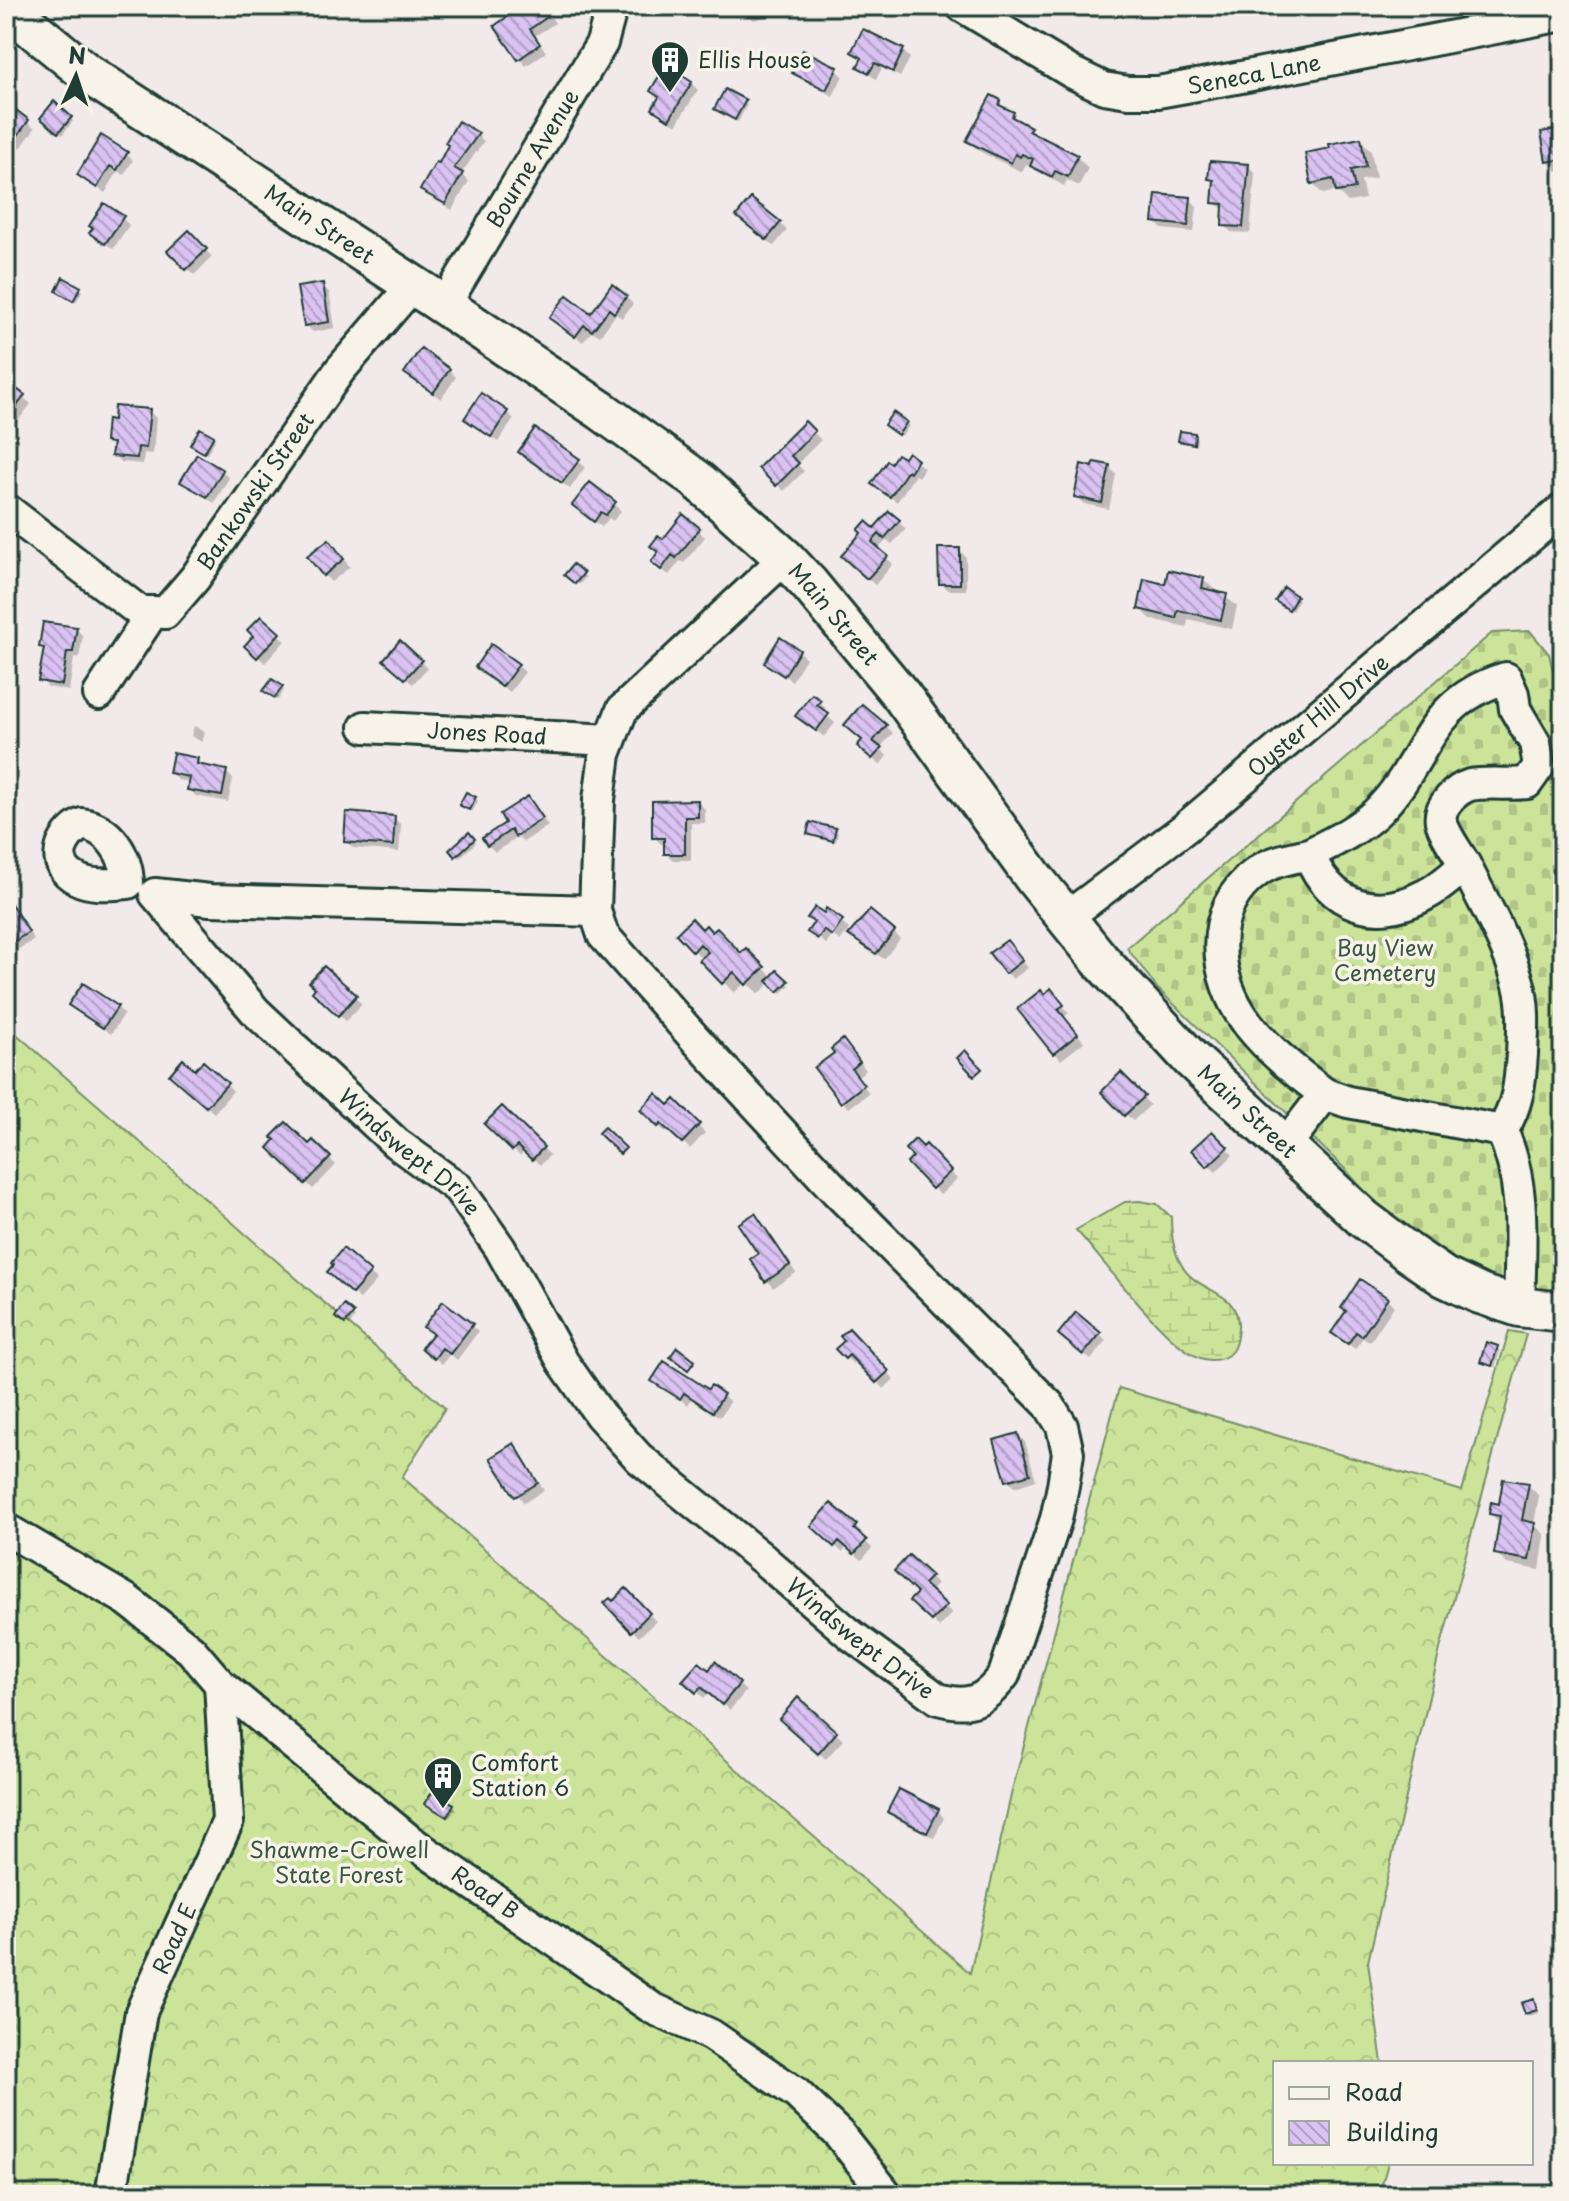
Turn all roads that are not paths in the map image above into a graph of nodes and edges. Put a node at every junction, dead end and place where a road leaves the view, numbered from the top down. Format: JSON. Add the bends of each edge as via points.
{"nodes":[{"id":1,"x":612,"y":6,"type":"edge"},
{"id":2,"x":962,"y":6,"type":"edge"},
{"id":3,"x":6,"y":7,"type":"edge"},
{"id":4,"x":1563,"y":15,"type":"edge"},
{"id":5,"x":413,"y":285,"type":"junction"},
{"id":6,"x":444,"y":306,"type":"junction"},
{"id":7,"x":6,"y":509,"type":"edge"},
{"id":8,"x":1563,"y":509,"type":"edge"},
{"id":9,"x":785,"y":558,"type":"junction"},
{"id":10,"x":153,"y":612,"type":"junction"},
{"id":11,"x":99,"y":694,"type":"dead end"},
{"id":12,"x":365,"y":727,"type":"dead end"},
{"id":13,"x":610,"y":740,"type":"junction"},
{"id":14,"x":1309,"y":854,"type":"junction"},
{"id":15,"x":1465,"y":865,"type":"junction"},
{"id":16,"x":595,"y":911,"type":"junction"},
{"id":17,"x":1067,"y":917,"type":"junction"},
{"id":18,"x":1325,"y":1094,"type":"junction"},
{"id":19,"x":1502,"y":1131,"type":"junction"},
{"id":20,"x":1285,"y":1146,"type":"junction"},
{"id":21,"x":1519,"y":1307,"type":"junction"},
{"id":22,"x":1563,"y":1312,"type":"edge"},
{"id":23,"x":6,"y":1529,"type":"edge"},
{"id":24,"x":220,"y":1684,"type":"junction"},
{"id":25,"x":111,"y":2195,"type":"edge"},
{"id":26,"x":887,"y":2195,"type":"edge"}],
"edges":[{"from":1,"to":6,"type":"street","name":"Bourne Avenue","via":[[602,43]]},
{"from":2,"to":4,"type":"street","name":"Seneca Lane","via":[[1071,72],[1104,88],[1128,92],[1158,92]]},
{"from":3,"to":5,"type":"main road","name":"Main Street","via":[[88,74]]},
{"from":5,"to":6,"type":"main road","name":"Main Street"},
{"from":5,"to":10,"type":"street","name":"Bankowski Street","via":[[340,370],[195,578],[165,613]]},
{"from":6,"to":9,"type":"main road","name":"Main Street","via":[[696,479]]},
{"from":7,"to":10,"type":"street","via":[[140,612]]},
{"from":8,"to":17,"type":"street","name":"Oyster Hill Drive","via":[[1185,828]]},
{"from":9,"to":13,"type":"street","name":"Windswept Drive","via":[[622,710]]},
{"from":9,"to":17,"type":"main road","name":"Main Street","via":[[901,695]]},
{"from":10,"to":11,"type":"street","name":"Bankowski Street"},
{"from":12,"to":13,"type":"street","name":"Jones Road"},
{"from":13,"to":16,"type":"street","name":"Windswept Drive","via":[[599,800]]},
{"from":14,"to":15,"type":"street","via":[[1317,874],[1334,892],[1356,905],[1378,909],[1428,894]]},
{"from":14,"to":15,"type":"street","via":[[1377,811],[1429,733],[1458,701],[1483,684],[1506,678],[1515,709],[1535,743],[1539,766],[1527,783],[1469,785],[1441,810],[1444,828]]},
{"from":14,"to":18,"type":"street","via":[[1258,871],[1223,916],[1219,941],[1221,970],[1247,1023]]},
{"from":15,"to":19,"type":"street","via":[[1519,984],[1521,1071],[1515,1110]]},
{"from":16,"to":16,"type":"street","name":"Windswept Drive","via":[[603,935],[698,1042],[837,1192],[1049,1405],[1062,1426],[1068,1453],[1056,1519],[1004,1675],[981,1699],[955,1704],[938,1699],[851,1635],[639,1458],[563,1362],[500,1248],[458,1188],[396,1143],[256,1012],[142,888],[210,900]]},
{"from":17,"to":20,"type":"main road","name":"Main Street","via":[[1191,1059]]},
{"from":18,"to":19,"type":"street"},
{"from":18,"to":20,"type":"street"},
{"from":19,"to":21,"type":"street","via":[[1519,1183]]},
{"from":20,"to":21,"type":"main road","name":"Main Street","via":[[1409,1253],[1444,1277]]},
{"from":21,"to":22,"type":"main road","name":"Main Street"},
{"from":23,"to":24,"type":"street","name":"Road B","via":[[127,1600],[191,1650]]},
{"from":24,"to":25,"type":"street","name":"Road E","via":[[228,1821],[141,2012]]},
{"from":24,"to":26,"type":"street","name":"Road B","via":[[409,1840],[652,2008],[711,2035],[796,2093],[839,2134]]}]}
